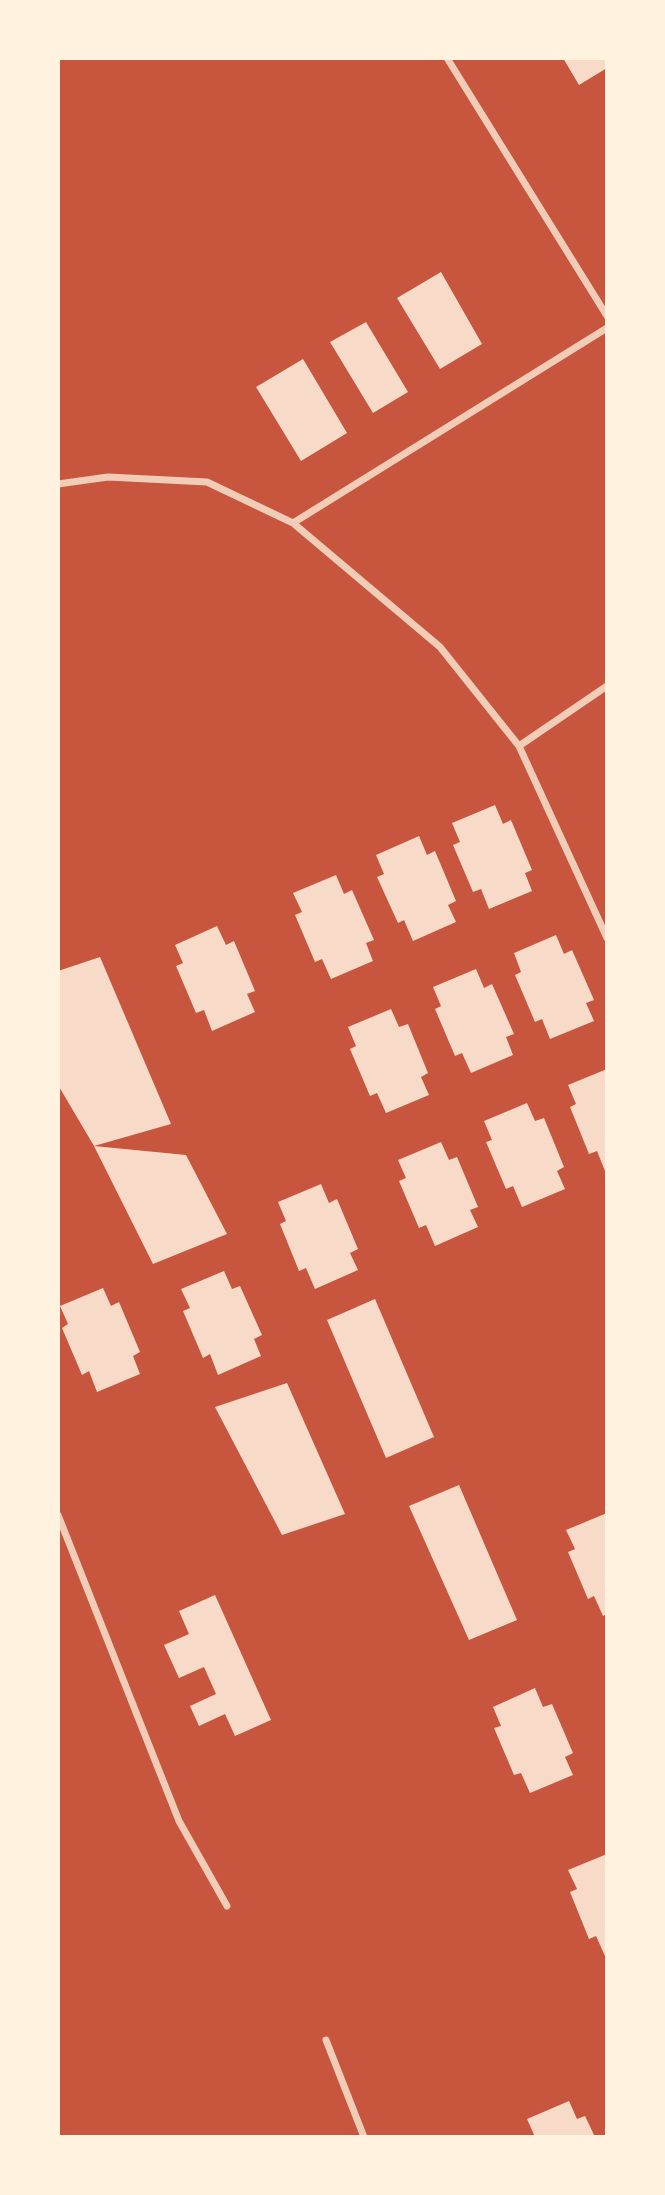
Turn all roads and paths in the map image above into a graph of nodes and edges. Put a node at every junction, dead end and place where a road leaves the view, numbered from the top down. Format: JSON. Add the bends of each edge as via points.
{"nodes":[{"id":1,"x":447,"y":58,"type":"edge"},
{"id":2,"x":607,"y":316,"type":"edge"},
{"id":3,"x":607,"y":328,"type":"edge"},
{"id":4,"x":58,"y":484,"type":"edge"},
{"id":5,"x":293,"y":523,"type":"junction"},
{"id":6,"x":607,"y":685,"type":"edge"},
{"id":7,"x":519,"y":746,"type":"junction"},
{"id":8,"x":607,"y":938,"type":"edge"},
{"id":9,"x":58,"y":1515,"type":"edge"},
{"id":10,"x":227,"y":1906,"type":"dead end"},
{"id":11,"x":326,"y":2040,"type":"dead end"},
{"id":12,"x":364,"y":2137,"type":"edge"}],
"edges":[{"from":1,"to":2,"type":"street"},
{"from":3,"to":5,"type":"street"},
{"from":4,"to":5,"type":"street","via":[[108,477],[207,482]]},
{"from":5,"to":7,"type":"street","via":[[440,647]]},
{"from":6,"to":7,"type":"street"},
{"from":7,"to":8,"type":"street"},
{"from":9,"to":10,"type":"street","via":[[179,1821]]},
{"from":11,"to":12,"type":"street"}]}
